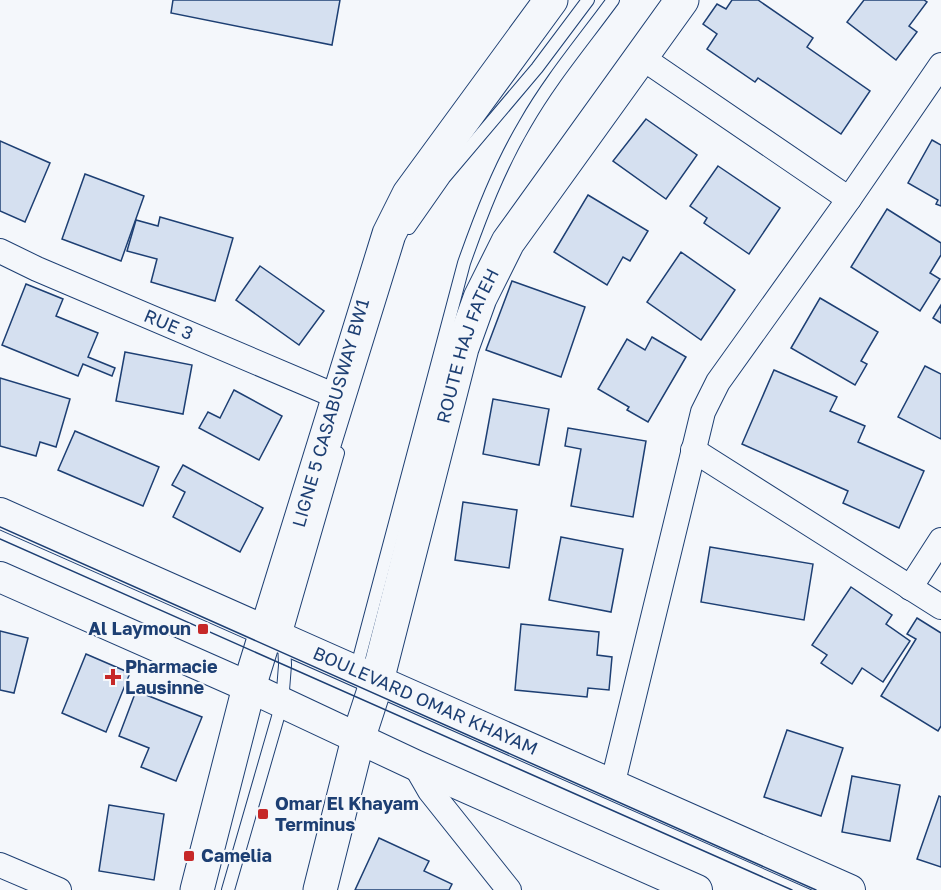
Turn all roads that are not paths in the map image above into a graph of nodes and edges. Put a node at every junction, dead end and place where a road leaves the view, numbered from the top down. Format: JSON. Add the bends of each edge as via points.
{"nodes":[{"id":1,"x":551,"y":0,"type":"edge"},
{"id":2,"x":588,"y":0,"type":"edge"},
{"id":3,"x":613,"y":0,"type":"edge"},
{"id":4,"x":682,"y":0,"type":"edge"},
{"id":5,"x":641,"y":57,"type":"junction"},
{"id":6,"x":937,"y":80,"type":"edge"},
{"id":7,"x":849,"y":199,"type":"junction"},
{"id":8,"x":405,"y":237,"type":"dead end"},
{"id":9,"x":0,"y":251,"type":"edge"},
{"id":10,"x":394,"y":260,"type":"dead end"},
{"id":11,"x":381,"y":302,"type":"dead end"},
{"id":12,"x":338,"y":397,"type":"junction"},
{"id":13,"x":343,"y":437,"type":"dead end"},
{"id":14,"x":693,"y":450,"type":"junction"},
{"id":15,"x":0,"y":513,"type":"edge"},
{"id":16,"x":941,"y":540,"type":"edge"},
{"id":17,"x":0,"y":577,"type":"edge"},
{"id":18,"x":910,"y":588,"type":"junction"},
{"id":19,"x":941,"y":607,"type":"edge"},
{"id":20,"x":274,"y":636,"type":"junction"},
{"id":21,"x":364,"y":680,"type":"junction"},
{"id":22,"x":249,"y":687,"type":"junction"},
{"id":23,"x":282,"y":703,"type":"junction"},
{"id":24,"x":355,"y":706,"type":"dead end"},
{"id":25,"x":354,"y":738,"type":"junction"},
{"id":26,"x":415,"y":765,"type":"junction"},
{"id":27,"x":613,"y":782,"type":"junction"},
{"id":28,"x":0,"y":865,"type":"edge"},
{"id":29,"x":59,"y":890,"type":"edge"},
{"id":30,"x":197,"y":890,"type":"edge"},
{"id":31,"x":228,"y":890,"type":"edge"},
{"id":32,"x":310,"y":890,"type":"edge"},
{"id":33,"x":320,"y":890,"type":"edge"},
{"id":34,"x":509,"y":890,"type":"edge"},
{"id":35,"x":696,"y":890,"type":"edge"},
{"id":36,"x":850,"y":890,"type":"edge"}],
"edges":[{"from":1,"to":12,"type":"main road","via":[[409,194],[389,234]]},
{"from":2,"to":8,"type":"lane","via":[[428,199]]},
{"from":3,"to":21,"type":"lane","via":[[526,123],[481,215],[458,285]]},
{"from":4,"to":5,"type":"main road","name":"ROUTE HAJ FATEH"},
{"from":5,"to":7,"type":"street"},
{"from":5,"to":21,"type":"main road","name":"ROUTE HAJ FATEH","via":[[508,242],[480,298]]},
{"from":6,"to":7,"type":"street"},
{"from":7,"to":14,"type":"street","via":[[718,382],[703,412]]},
{"from":9,"to":12,"type":"street","name":"RUE 3"},
{"from":10,"to":11,"type":"lane","name":"LIGNE 5 CASABUSWAY BW1"},
{"from":12,"to":20,"type":"main road"},
{"from":13,"to":20,"type":"lane","name":"LIGNE 5 CASABUSWAY BW1"},
{"from":14,"to":18,"type":"street"},
{"from":14,"to":27,"type":"street"},
{"from":15,"to":20,"type":"street","name":"BOULEVARD OMAR KHAYAM"},
{"from":16,"to":18,"type":"street"},
{"from":17,"to":22,"type":"street"},
{"from":18,"to":19,"type":"street"},
{"from":20,"to":21,"type":"street","name":"BOULEVARD OMAR KHAYAM"},
{"from":20,"to":22,"type":"main road"},
{"from":20,"to":23,"type":"lane","name":"LIGNE 5 CASABUSWAY BW1","via":[[285,665]]},
{"from":21,"to":25,"type":"main road","name":"ROUTE HAJ FATEH"},
{"from":21,"to":27,"type":"street","name":"BOULEVARD OMAR KHAYAM"},
{"from":22,"to":23,"type":"street"},
{"from":22,"to":30,"type":"main road"},
{"from":23,"to":25,"type":"street"},
{"from":23,"to":31,"type":"lane","name":"LIGNE 5 CASABUSWAY BW1"},
{"from":24,"to":25,"type":"lane"},
{"from":25,"to":26,"type":"street"},
{"from":25,"to":32,"type":"lane"},
{"from":25,"to":33,"type":"main road","name":"ROUTE HAJ FATEH"},
{"from":26,"to":34,"type":"street","via":[[430,790]]},
{"from":26,"to":35,"type":"street"},
{"from":27,"to":36,"type":"street","name":"BOULEVARD OMAR KHAYAM"},
{"from":28,"to":29,"type":"street"}]}
